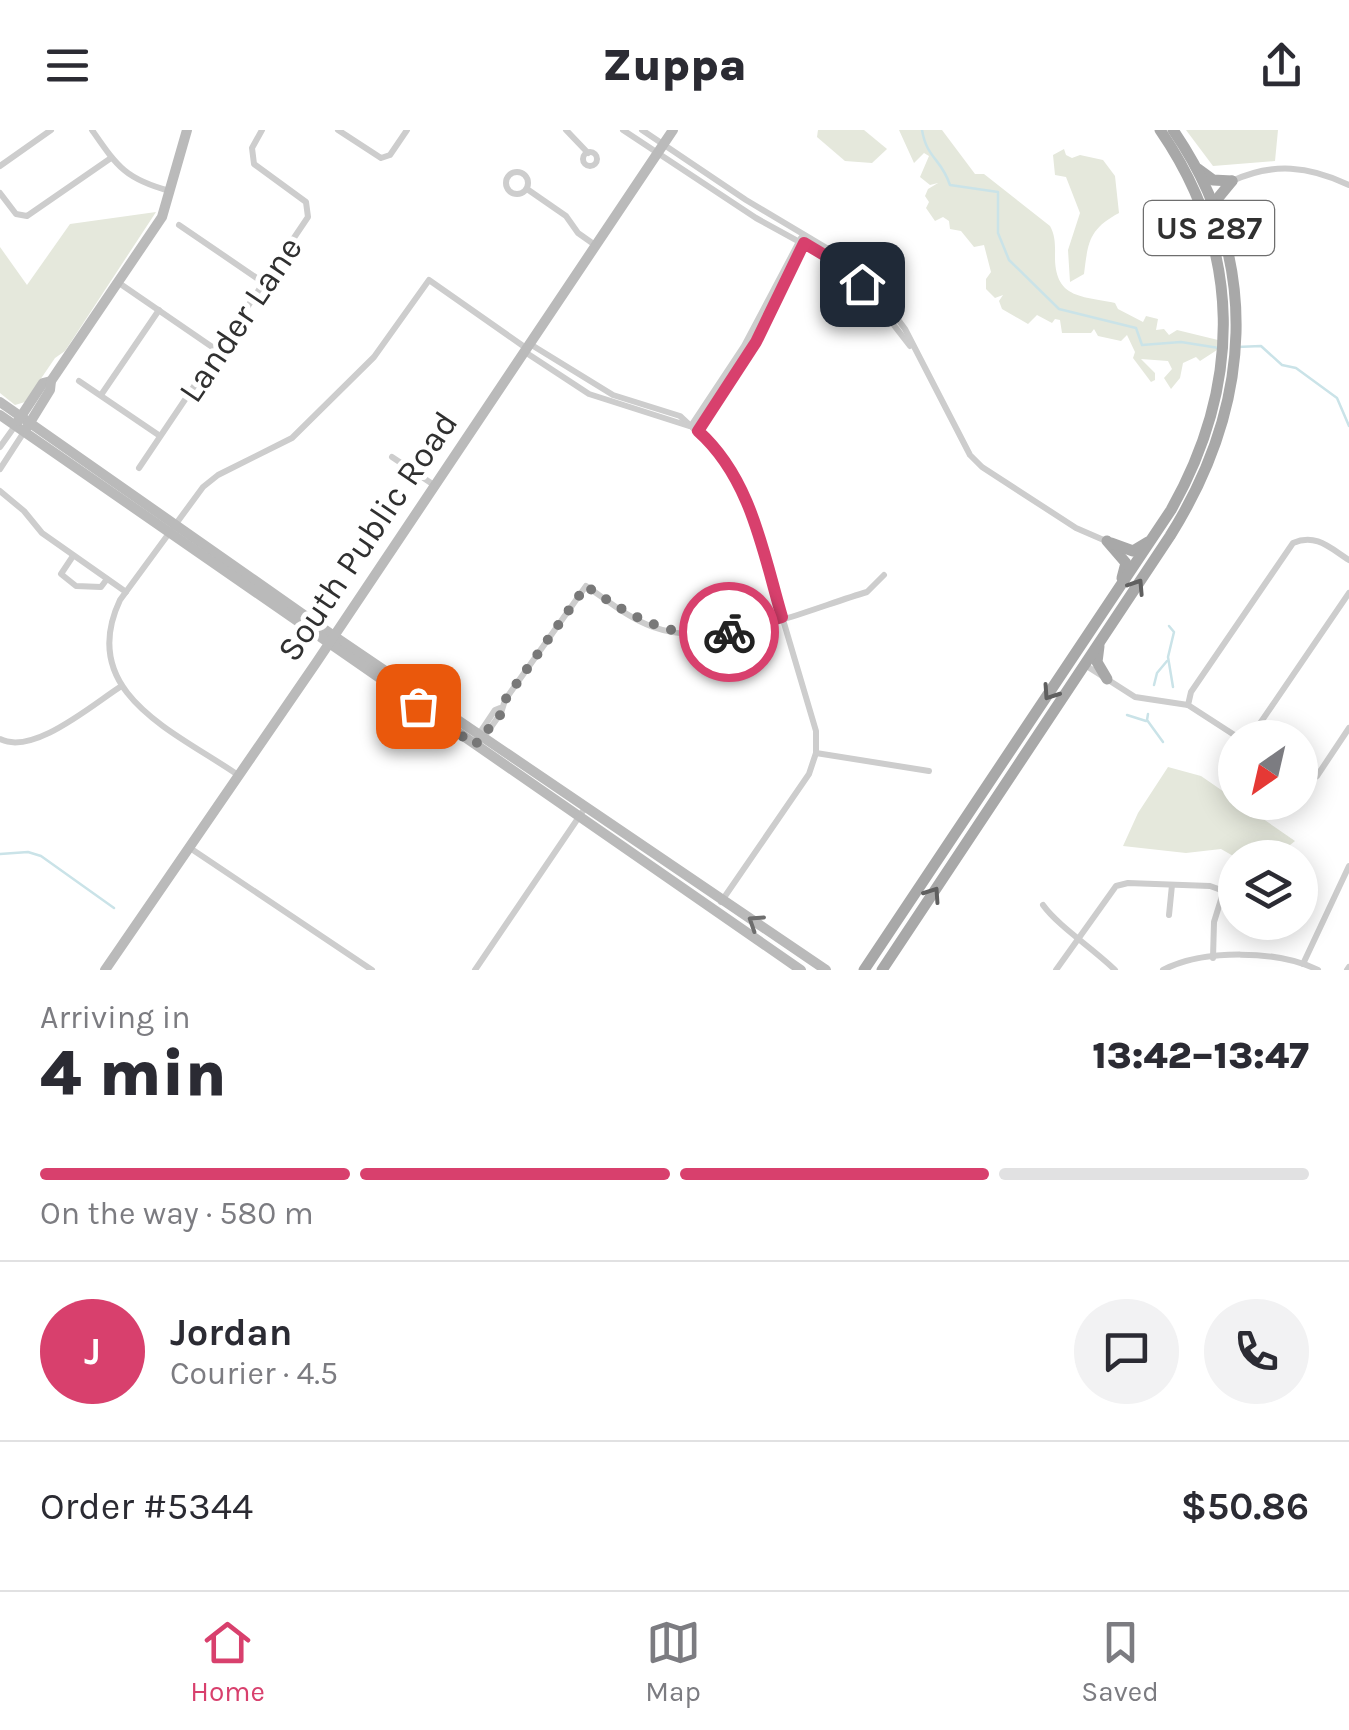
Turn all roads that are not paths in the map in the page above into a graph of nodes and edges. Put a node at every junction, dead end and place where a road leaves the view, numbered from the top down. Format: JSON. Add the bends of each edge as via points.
{"nodes":[{"id":1,"x":51,"y":130,"type":"edge"},
{"id":2,"x":92,"y":130,"type":"edge"},
{"id":3,"x":187,"y":130,"type":"edge"},
{"id":4,"x":262,"y":130,"type":"edge"},
{"id":5,"x":338,"y":130,"type":"edge"},
{"id":6,"x":407,"y":130,"type":"edge"},
{"id":7,"x":566,"y":130,"type":"edge"},
{"id":8,"x":623,"y":130,"type":"edge"},
{"id":9,"x":642,"y":130,"type":"edge"},
{"id":10,"x":673,"y":130,"type":"edge"},
{"id":11,"x":1160,"y":130,"type":"edge"},
{"id":12,"x":1173,"y":130,"type":"edge"},
{"id":13,"x":660,"y":149,"type":"junction"},
{"id":14,"x":588,"y":152,"type":"dead end"},
{"id":15,"x":112,"y":158,"type":"junction"},
{"id":16,"x":1195,"y":165,"type":"junction"},
{"id":17,"x":0,"y":166,"type":"edge"},
{"id":18,"x":1232,"y":181,"type":"junction"},
{"id":19,"x":1349,"y":185,"type":"edge"},
{"id":20,"x":527,"y":189,"type":"dead end"},
{"id":21,"x":171,"y":191,"type":"junction"},
{"id":22,"x":0,"y":193,"type":"edge"},
{"id":23,"x":1217,"y":218,"type":"junction"},
{"id":24,"x":179,"y":225,"type":"dead end"},
{"id":25,"x":802,"y":239,"type":"junction"},
{"id":26,"x":595,"y":245,"type":"junction"},
{"id":27,"x":119,"y":282,"type":"junction"},
{"id":28,"x":264,"y":283,"type":"junction"},
{"id":29,"x":159,"y":310,"type":"junction"},
{"id":30,"x":1230,"y":328,"type":"junction"},
{"id":31,"x":526,"y":347,"type":"junction"},
{"id":32,"x":218,"y":350,"type":"junction"},
{"id":33,"x":79,"y":380,"type":"dead end"},
{"id":34,"x":101,"y":396,"type":"junction"},
{"id":35,"x":0,"y":402,"type":"edge"},
{"id":36,"x":0,"y":416,"type":"edge"},
{"id":37,"x":22,"y":424,"type":"junction"},
{"id":38,"x":695,"y":429,"type":"junction"},
{"id":39,"x":160,"y":436,"type":"junction"},
{"id":40,"x":0,"y":447,"type":"edge"},
{"id":41,"x":392,"y":456,"type":"dead end"},
{"id":42,"x":139,"y":468,"type":"dead end"},
{"id":43,"x":0,"y":469,"type":"edge"},
{"id":44,"x":434,"y":485,"type":"junction"},
{"id":45,"x":0,"y":491,"type":"edge"},
{"id":46,"x":172,"y":528,"type":"junction"},
{"id":47,"x":1154,"y":537,"type":"junction"},
{"id":48,"x":1107,"y":541,"type":"junction"},
{"id":49,"x":73,"y":556,"type":"junction"},
{"id":50,"x":1349,"y":560,"type":"edge"},
{"id":51,"x":884,"y":575,"type":"dead end"},
{"id":52,"x":107,"y":579,"type":"junction"},
{"id":53,"x":126,"y":592,"type":"junction"},
{"id":54,"x":1118,"y":592,"type":"junction"},
{"id":55,"x":1349,"y":593,"type":"edge"},
{"id":56,"x":782,"y":617,"type":"junction"},
{"id":57,"x":331,"y":640,"type":"junction"},
{"id":58,"x":1086,"y":640,"type":"junction"},
{"id":59,"x":1100,"y":642,"type":"junction"},
{"id":60,"x":1085,"y":664,"type":"junction"},
{"id":61,"x":1106,"y":679,"type":"junction"},
{"id":62,"x":120,"y":687,"type":"junction"},
{"id":63,"x":1071,"y":688,"type":"junction"},
{"id":64,"x":1188,"y":705,"type":"junction"},
{"id":65,"x":1262,"y":720,"type":"edge"},
{"id":66,"x":1218,"y":724,"type":"edge"},
{"id":67,"x":1349,"y":728,"type":"edge"},
{"id":68,"x":0,"y":739,"type":"edge"},
{"id":69,"x":479,"y":739,"type":"junction"},
{"id":70,"x":816,"y":753,"type":"junction"},
{"id":71,"x":929,"y":771,"type":"dead end"},
{"id":72,"x":238,"y":774,"type":"junction"},
{"id":73,"x":1318,"y":774,"type":"edge"},
{"id":74,"x":582,"y":812,"type":"junction"},
{"id":75,"x":190,"y":848,"type":"junction"},
{"id":76,"x":1349,"y":866,"type":"edge"},
{"id":77,"x":1172,"y":885,"type":"junction"},
{"id":78,"x":1218,"y":888,"type":"edge"},
{"id":79,"x":722,"y":901,"type":"junction"},
{"id":80,"x":1044,"y":905,"type":"dead end"},
{"id":81,"x":1218,"y":909,"type":"edge"},
{"id":82,"x":715,"y":912,"type":"junction"},
{"id":83,"x":1169,"y":915,"type":"dead end"},
{"id":84,"x":1079,"y":936,"type":"junction"},
{"id":85,"x":1213,"y":958,"type":"junction"},
{"id":86,"x":1303,"y":964,"type":"junction"},
{"id":87,"x":867,"y":966,"type":"edge"},
{"id":88,"x":104,"y":970,"type":"edge"},
{"id":89,"x":372,"y":970,"type":"edge"},
{"id":90,"x":474,"y":970,"type":"edge"},
{"id":91,"x":800,"y":970,"type":"edge"},
{"id":92,"x":826,"y":970,"type":"edge"},
{"id":93,"x":856,"y":970,"type":"edge"},
{"id":94,"x":882,"y":970,"type":"edge"},
{"id":95,"x":1056,"y":970,"type":"edge"},
{"id":96,"x":1115,"y":970,"type":"edge"},
{"id":97,"x":1164,"y":970,"type":"edge"},
{"id":98,"x":1318,"y":970,"type":"edge"}],
"edges":[{"from":1,"to":17,"type":"street"},
{"from":2,"to":15,"type":"street"},
{"from":3,"to":21,"type":"street"},
{"from":4,"to":28,"type":"street","name":"Lander Lane","via":[[252,148],[254,164],[308,208]]},
{"from":5,"to":6,"type":"street","via":[[384,158]]},
{"from":7,"to":14,"type":"street"},
{"from":8,"to":13,"type":"street"},
{"from":9,"to":13,"type":"street"},
{"from":10,"to":13,"type":"street","name":"South Public Road"},
{"from":11,"to":30,"type":"main road","number":"US 287","via":[[1207,221]]},
{"from":12,"to":16,"type":"main road","number":"US 287"},
{"from":13,"to":25,"type":"street"},
{"from":13,"to":26,"type":"street","name":"South Public Road"},
{"from":15,"to":21,"type":"street","via":[[129,177]]},
{"from":15,"to":22,"type":"street","via":[[27,216],[16,214]]},
{"from":16,"to":18,"type":"main road","via":[[1213,180]]},
{"from":16,"to":23,"type":"main road","number":"US 287"},
{"from":18,"to":19,"type":"street","via":[[1293,167]]},
{"from":18,"to":23,"type":"main road","via":[[1218,198]]},
{"from":20,"to":26,"type":"street"},
{"from":21,"to":27,"type":"street","via":[[162,218]]},
{"from":23,"to":30,"type":"main road","number":"US 287","via":[[1232,282]]},
{"from":24,"to":28,"type":"street"},
{"from":25,"to":38,"type":"street","via":[[756,342]]},
{"from":25,"to":48,"type":"street","via":[[845,259],[868,279],[905,329],[970,455],[1076,528]]},
{"from":26,"to":31,"type":"street","name":"South Public Road"},
{"from":27,"to":29,"type":"street"},
{"from":27,"to":37,"type":"street"},
{"from":28,"to":32,"type":"street","name":"Lander Lane"},
{"from":29,"to":32,"type":"street"},
{"from":29,"to":34,"type":"street"},
{"from":30,"to":47,"type":"main road","number":"US 287","via":[[1197,462]]},
{"from":59,"to":30,"type":"main road","number":"US 287","one_way":true,"via":[[1201,482],[1234,376]]},
{"from":31,"to":38,"type":"street","via":[[602,390],[671,412]]},
{"from":31,"to":44,"type":"street","name":"South Public Road"},
{"from":31,"to":46,"type":"street","via":[[429,280],[374,357],[292,438],[218,476]]},
{"from":32,"to":39,"type":"street","name":"Lander Lane"},
{"from":33,"to":34,"type":"street"},
{"from":34,"to":39,"type":"street"},
{"from":35,"to":37,"type":"street"},
{"from":36,"to":37,"type":"street"},
{"from":37,"to":40,"type":"street"},
{"from":37,"to":43,"type":"street"},
{"from":37,"to":46,"type":"street"},
{"from":38,"to":56,"type":"street","via":[[719,450],[749,505]]},
{"from":39,"to":42,"type":"street","name":"Lander Lane"},
{"from":41,"to":44,"type":"street"},
{"from":44,"to":57,"type":"street","name":"South Public Road"},
{"from":45,"to":49,"type":"street"},
{"from":46,"to":53,"type":"street"},
{"from":46,"to":57,"type":"street"},
{"from":47,"to":48,"type":"main road","via":[[1137,550]]},
{"from":47,"to":54,"type":"main road","number":"US 287"},
{"from":48,"to":54,"type":"main road","via":[[1126,564]]},
{"from":49,"to":52,"type":"street"},
{"from":49,"to":52,"type":"street","via":[[61,574],[76,586],[102,588]]},
{"from":50,"to":64,"type":"street","via":[[1319,540],[1293,543]]},
{"from":51,"to":56,"type":"street","via":[[866,592]]},
{"from":52,"to":53,"type":"street"},
{"from":53,"to":62,"type":"street","via":[[109,634]]},
{"from":54,"to":58,"type":"main road","number":"US 287"},
{"from":55,"to":65,"type":"street"},
{"from":56,"to":69,"type":"street","via":[[714,634],[673,632],[632,616],[586,586]]},
{"from":56,"to":70,"type":"street","via":[[816,731]]},
{"from":57,"to":69,"type":"street"},
{"from":57,"to":72,"type":"street","name":"South Public Road"},
{"from":58,"to":60,"type":"main road"},
{"from":58,"to":87,"type":"main road","number":"US 287","one_way":true},
{"from":59,"to":60,"type":"main road","number":"US 287"},
{"from":59,"to":61,"type":"main road","via":[[1097,662]]},
{"from":60,"to":61,"type":"street"},
{"from":60,"to":63,"type":"main road","number":"US 287"},
{"from":61,"to":63,"type":"main road","via":[[1088,677]]},
{"from":61,"to":64,"type":"street","via":[[1147,701]]},
{"from":62,"to":68,"type":"street","via":[[23,744]]},
{"from":62,"to":72,"type":"street"},
{"from":94,"to":63,"type":"main road","number":"US 287","one_way":true},
{"from":64,"to":66,"type":"street"},
{"from":67,"to":73,"type":"street"},
{"from":69,"to":74,"type":"street"},
{"from":70,"to":71,"type":"street"},
{"from":70,"to":79,"type":"street","via":[[809,774]]},
{"from":72,"to":75,"type":"street","name":"South Public Road"},
{"from":74,"to":79,"type":"street"},
{"from":74,"to":82,"type":"street"},
{"from":74,"to":90,"type":"street"},
{"from":75,"to":88,"type":"street","name":"South Public Road"},
{"from":75,"to":89,"type":"street"},
{"from":76,"to":86,"type":"street"},
{"from":77,"to":78,"type":"street"},
{"from":77,"to":83,"type":"street"},
{"from":77,"to":84,"type":"street","via":[[1116,886]]},
{"from":79,"to":82,"type":"street"},
{"from":92,"to":79,"type":"street","one_way":true},
{"from":80,"to":84,"type":"street"},
{"from":81,"to":85,"type":"street"},
{"from":82,"to":91,"type":"street"},
{"from":84,"to":95,"type":"street"},
{"from":84,"to":96,"type":"street"},
{"from":85,"to":86,"type":"street","via":[[1252,954]]},
{"from":85,"to":97,"type":"street"},
{"from":86,"to":98,"type":"street"},
{"from":87,"to":93,"type":"street"}]}
